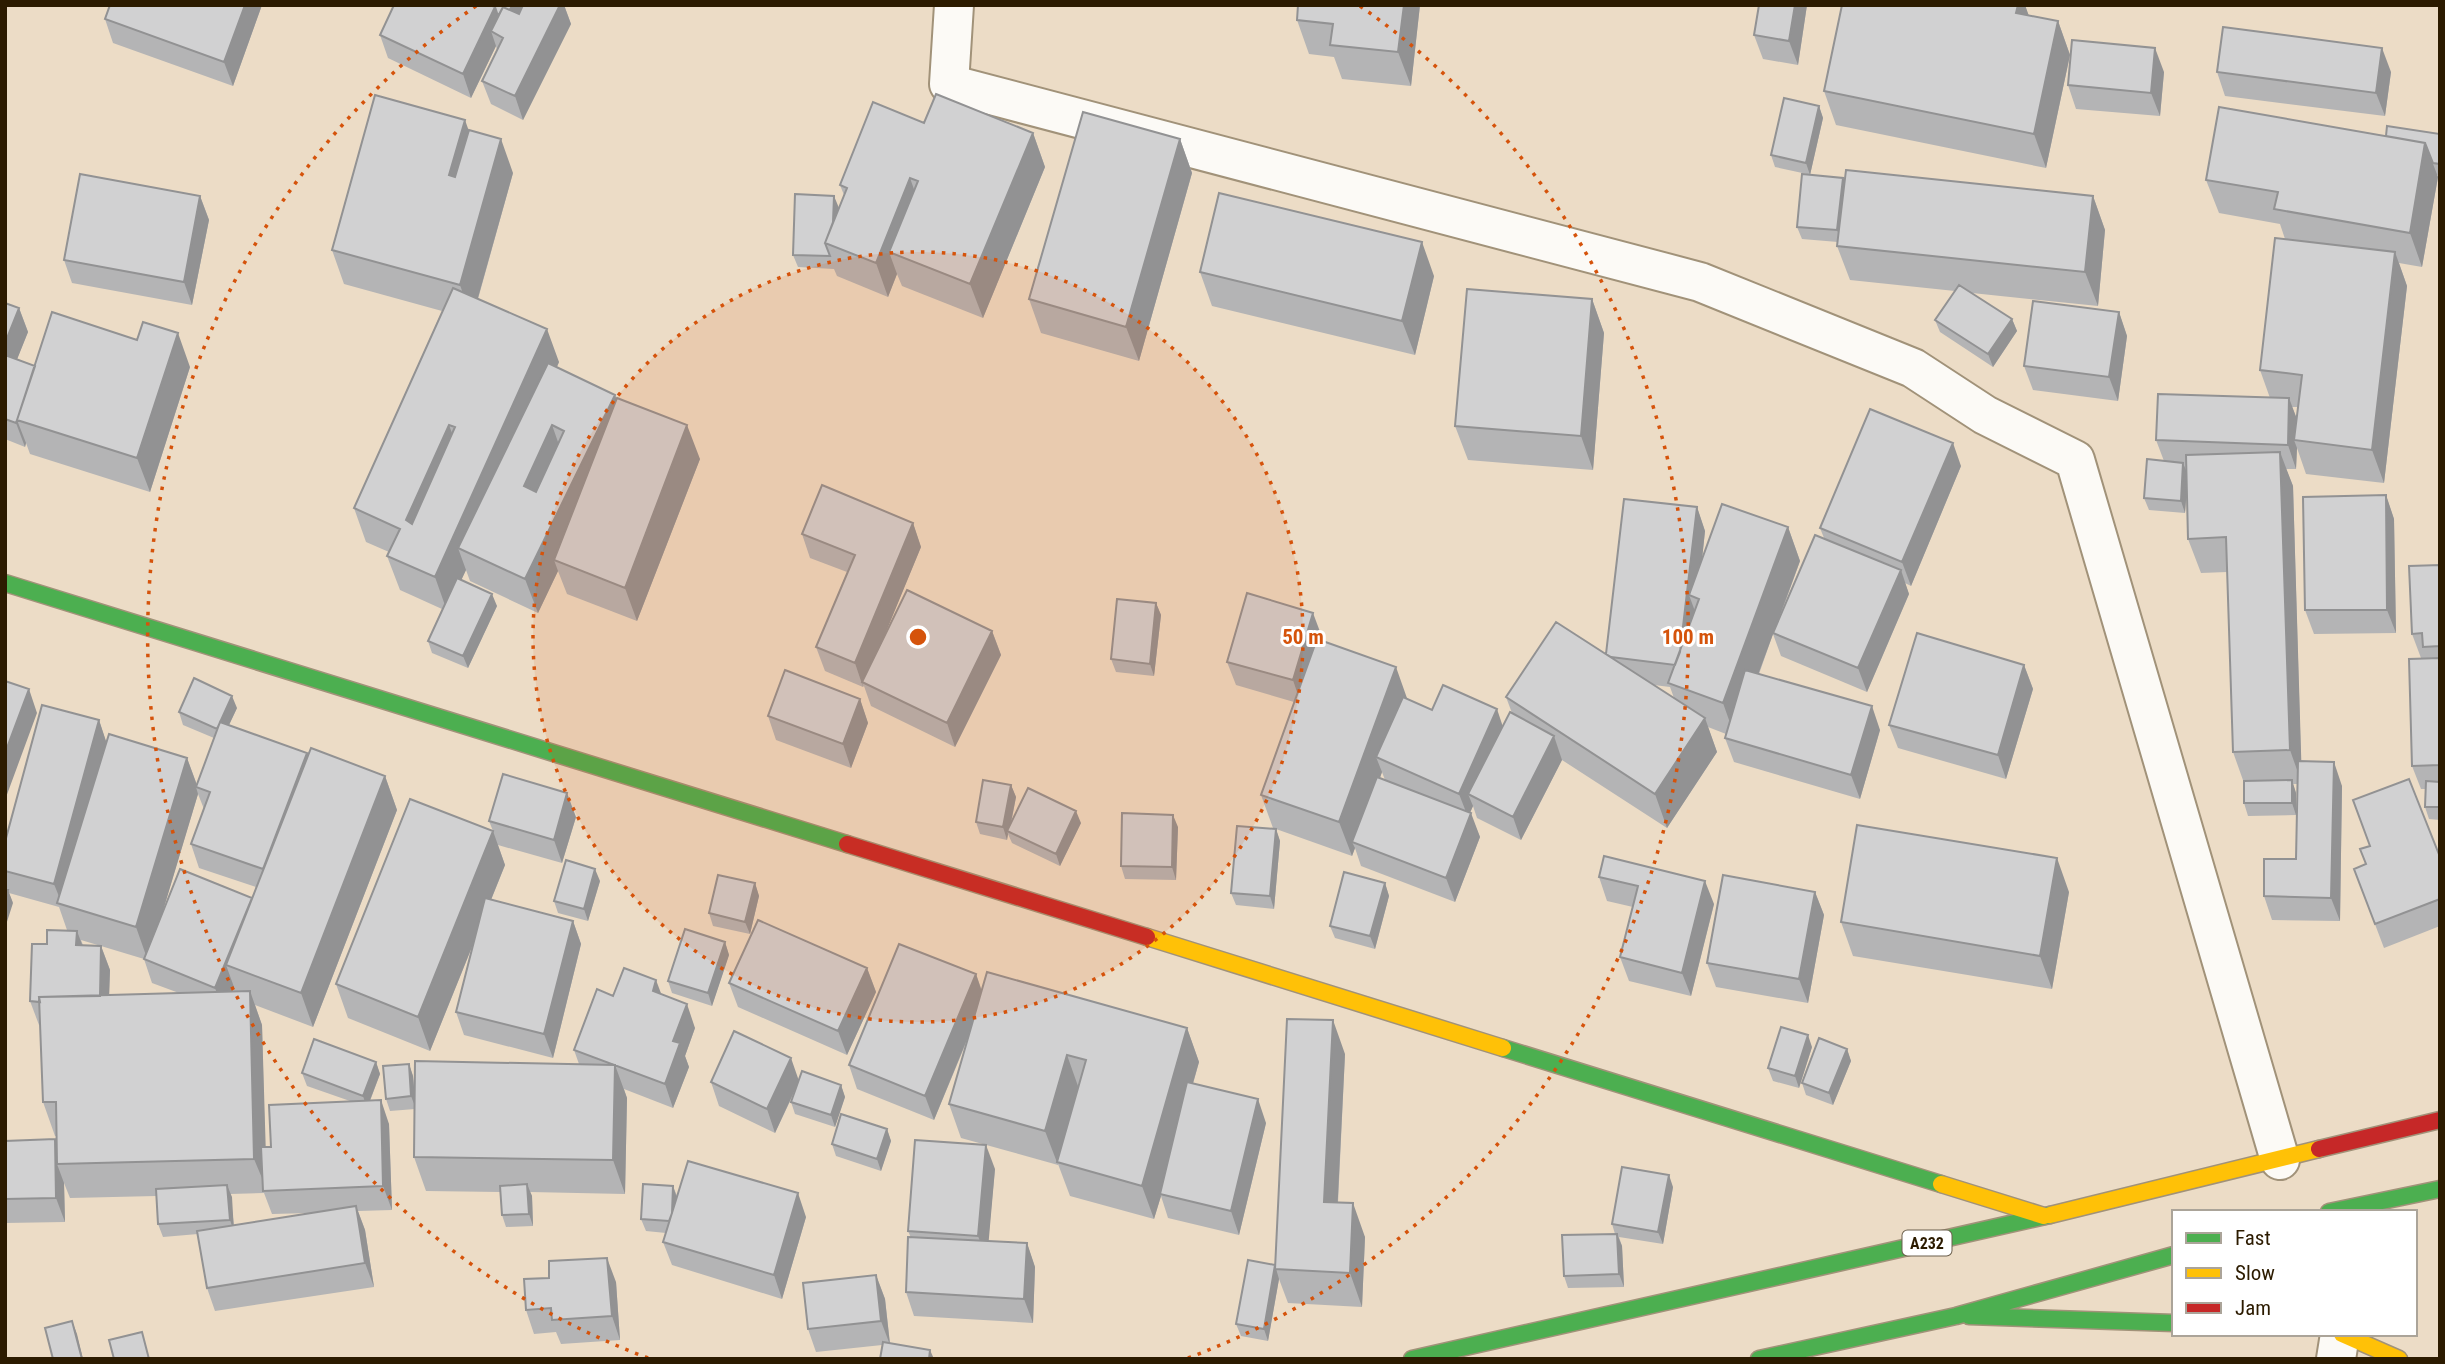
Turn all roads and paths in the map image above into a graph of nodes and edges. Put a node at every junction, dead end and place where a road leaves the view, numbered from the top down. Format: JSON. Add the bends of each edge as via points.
{"nodes":[{"id":1,"x":954,"y":5,"type":"edge"},
{"id":2,"x":5,"y":583,"type":"edge"},
{"id":3,"x":2440,"y":1120,"type":"edge"},
{"id":4,"x":2280,"y":1160,"type":"junction"},
{"id":5,"x":2440,"y":1189,"type":"edge"},
{"id":6,"x":2339,"y":1210,"type":"edge"},
{"id":7,"x":2044,"y":1216,"type":"junction"},
{"id":8,"x":2172,"y":1256,"type":"edge"},
{"id":9,"x":1956,"y":1316,"type":"junction"},
{"id":10,"x":2172,"y":1323,"type":"edge"},
{"id":11,"x":2341,"y":1336,"type":"edge"},
{"id":12,"x":2346,"y":1336,"type":"edge"},
{"id":13,"x":1412,"y":1359,"type":"edge"},
{"id":14,"x":1759,"y":1359,"type":"edge"},
{"id":15,"x":2336,"y":1359,"type":"edge"},
{"id":16,"x":2399,"y":1359,"type":"edge"}],
"edges":[{"from":1,"to":4,"type":"street","via":[[948,84],[1700,282],[1913,368],[1985,415],[2076,460]]},
{"from":2,"to":7,"type":"main road"},
{"from":3,"to":4,"type":"main road","number":"A232"},
{"from":4,"to":7,"type":"main road","number":"A232"},
{"from":5,"to":6,"type":"main road"},
{"from":7,"to":13,"type":"main road","number":"A232"},
{"from":8,"to":9,"type":"main road"},
{"from":9,"to":10,"type":"main road"},
{"from":9,"to":14,"type":"main road"},
{"from":11,"to":15,"type":"street"},
{"from":12,"to":16,"type":"main road"}]}
